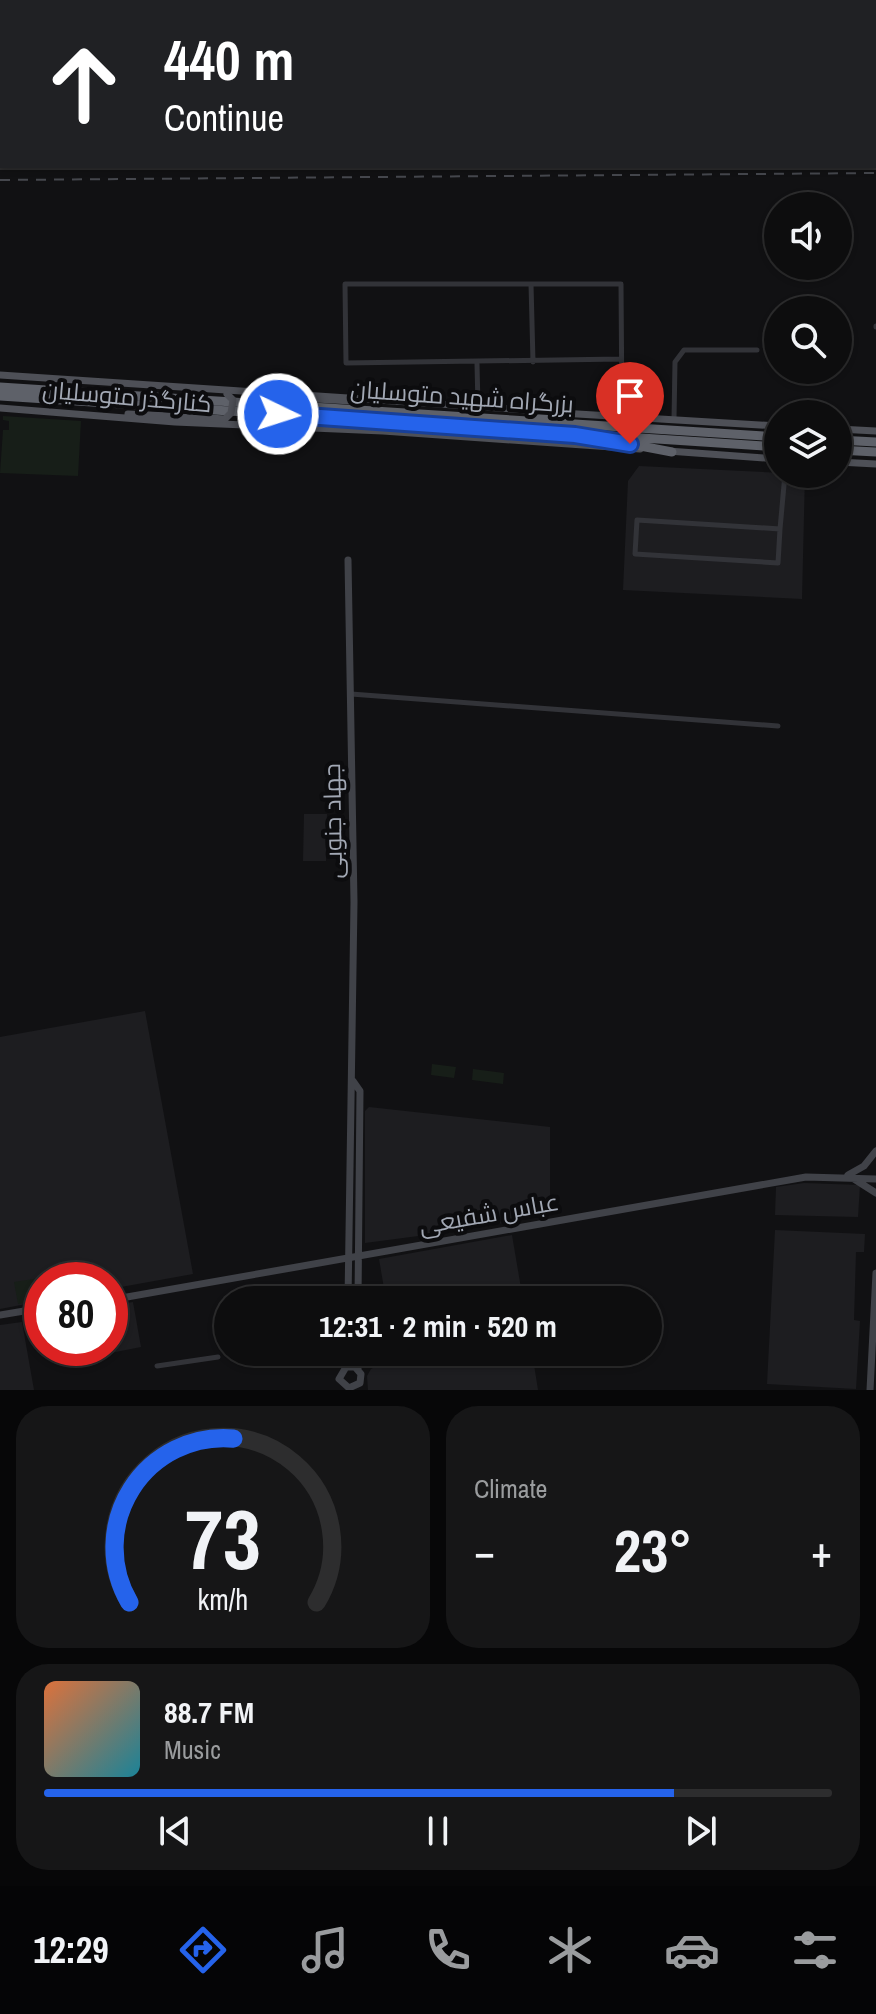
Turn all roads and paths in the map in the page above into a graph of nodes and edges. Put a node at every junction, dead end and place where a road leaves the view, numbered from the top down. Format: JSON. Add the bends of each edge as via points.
{"nodes":[{"id":1,"x":531,"y":284,"type":"junction"},
{"id":2,"x":757,"y":350,"type":"dead end"},
{"id":3,"x":621,"y":359,"type":"junction"},
{"id":4,"x":533,"y":362,"type":"junction"},
{"id":5,"x":477,"y":364,"type":"junction"},
{"id":6,"x":0,"y":375,"type":"edge"},
{"id":7,"x":75,"y":380,"type":"junction"},
{"id":8,"x":0,"y":387,"type":"edge"},
{"id":9,"x":0,"y":396,"type":"edge"},
{"id":10,"x":434,"y":403,"type":"junction"},
{"id":11,"x":478,"y":406,"type":"junction"},
{"id":12,"x":0,"y":408,"type":"edge"},
{"id":13,"x":565,"y":413,"type":"junction"},
{"id":14,"x":110,"y":414,"type":"junction"},
{"id":15,"x":622,"y":416,"type":"junction"},
{"id":16,"x":491,"y":417,"type":"junction"},
{"id":17,"x":674,"y":419,"type":"junction"},
{"id":18,"x":764,"y":425,"type":"edge"},
{"id":19,"x":852,"y":430,"type":"edge"},
{"id":20,"x":377,"y":431,"type":"junction"},
{"id":21,"x":876,"y":431,"type":"edge"},
{"id":22,"x":575,"y":435,"type":"junction"},
{"id":23,"x":764,"y":436,"type":"edge"},
{"id":24,"x":852,"y":441,"type":"edge"},
{"id":25,"x":876,"y":442,"type":"edge"},
{"id":26,"x":764,"y":446,"type":"edge"},
{"id":27,"x":852,"y":451,"type":"edge"},
{"id":28,"x":672,"y":452,"type":"junction"},
{"id":29,"x":876,"y":452,"type":"edge"},
{"id":30,"x":764,"y":458,"type":"edge"},
{"id":31,"x":852,"y":463,"type":"edge"},
{"id":32,"x":876,"y":464,"type":"edge"},
{"id":33,"x":784,"y":488,"type":"edge"},
{"id":34,"x":780,"y":529,"type":"junction"},
{"id":35,"x":348,"y":560,"type":"dead end"},
{"id":36,"x":351,"y":694,"type":"junction"},
{"id":37,"x":778,"y":726,"type":"dead end"},
{"id":38,"x":876,"y":1151,"type":"edge"},
{"id":39,"x":848,"y":1176,"type":"junction"},
{"id":40,"x":876,"y":1177,"type":"edge"},
{"id":41,"x":876,"y":1193,"type":"edge"},
{"id":42,"x":354,"y":1256,"type":"junction"},
{"id":43,"x":876,"y":1273,"type":"edge"},
{"id":44,"x":350,"y":1286,"type":"edge"},
{"id":45,"x":357,"y":1286,"type":"edge"},
{"id":46,"x":128,"y":1295,"type":"edge"},
{"id":47,"x":24,"y":1313,"type":"edge"},
{"id":48,"x":0,"y":1318,"type":"edge"},
{"id":49,"x":214,"y":1358,"type":"edge"},
{"id":50,"x":157,"y":1366,"type":"dead end"},
{"id":51,"x":346,"y":1367,"type":"joint"},
{"id":52,"x":358,"y":1369,"type":"joint"},
{"id":53,"x":359,"y":1387,"type":"edge"},
{"id":54,"x":349,"y":1389,"type":"edge"},
{"id":55,"x":870,"y":1390,"type":"edge"}],
"edges":[{"from":1,"to":3,"type":"street","via":[[621,284]]},
{"from":1,"to":4,"type":"street"},
{"from":1,"to":5,"type":"street","via":[[345,284],[346,363]]},
{"from":2,"to":17,"type":"street","via":[[684,350],[675,362]]},
{"from":3,"to":4,"type":"street"},
{"from":3,"to":15,"type":"street"},
{"from":4,"to":5,"type":"street"},
{"from":5,"to":11,"type":"street"},
{"from":6,"to":7,"type":"main road","name":"کنارگذر متوسلیان"},
{"from":7,"to":10,"type":"main road","name":"کنارگذر متوسلیان"},
{"from":7,"to":14,"type":"main road","bridge":true,"via":[[227,394],[233,400],[225,419]]},
{"from":8,"to":16,"type":"highway","name":"بزرگراه شهید متوسلیان"},
{"from":9,"to":22,"type":"highway","name":"بزرگراه شهید متوسلیان"},
{"from":10,"to":11,"type":"main road","name":"کنارگذر متوسلیان"},
{"from":10,"to":20,"type":"main road","bridge":true,"via":[[264,396],[256,398],[252,408],[255,418],[265,423]]},
{"from":11,"to":13,"type":"main road","name":"کنارگذر متوسلیان"},
{"from":12,"to":14,"type":"main road","name":"کنارگذر متوسلیان"},
{"from":13,"to":15,"type":"main road","name":"کنارگذر متوسلیان"},
{"from":13,"to":16,"type":"highway"},
{"from":14,"to":20,"type":"main road","name":"کنارگذر متوسلیان"},
{"from":15,"to":17,"type":"main road","name":"کنارگذر متوسلیان"},
{"from":16,"to":23,"type":"highway","name":"بزرگراه شهید متوسلیان"},
{"from":17,"to":18,"type":"main road","name":"کنارگذر متوسلیان"},
{"from":19,"to":21,"type":"main road"},
{"from":20,"to":28,"type":"main road","name":"کنارگذر متوسلیان"},
{"from":22,"to":26,"type":"highway","name":"بزرگراه شهید متوسلیان"},
{"from":22,"to":28,"type":"highway"},
{"from":24,"to":25,"type":"highway"},
{"from":27,"to":29,"type":"highway"},
{"from":28,"to":30,"type":"main road","name":"کنارگذر متوسلیان"},
{"from":31,"to":32,"type":"main road"},
{"from":33,"to":34,"type":"street"},
{"from":34,"to":34,"type":"street","via":[[778,563],[635,554],[637,520]]},
{"from":35,"to":36,"type":"main road","name":"جهاد جنوبی"},
{"from":36,"to":37,"type":"street"},
{"from":36,"to":42,"type":"main road","name":"جهاد جنوبی","via":[[353,1081],[360,1091]]},
{"from":38,"to":39,"type":"main road"},
{"from":39,"to":40,"type":"main road","name":"عباس شفیعی"},
{"from":39,"to":41,"type":"main road"},
{"from":39,"to":42,"type":"main road","name":"عباس شفیعی","via":[[806,1175]]},
{"from":42,"to":44,"type":"main road","name":"جهاد جنوبی"},
{"from":42,"to":45,"type":"main road","name":"جهاد جنوبی"},
{"from":42,"to":46,"type":"main road","name":"عباس شفیعی"},
{"from":43,"to":55,"type":"main road"},
{"from":47,"to":48,"type":"main road"},
{"from":49,"to":50,"type":"street"},
{"from":51,"to":52,"type":"main road"},
{"from":51,"to":54,"type":"main road","via":[[339,1379]]},
{"from":52,"to":53,"type":"main road"},
{"from":53,"to":54,"type":"main road"}]}
